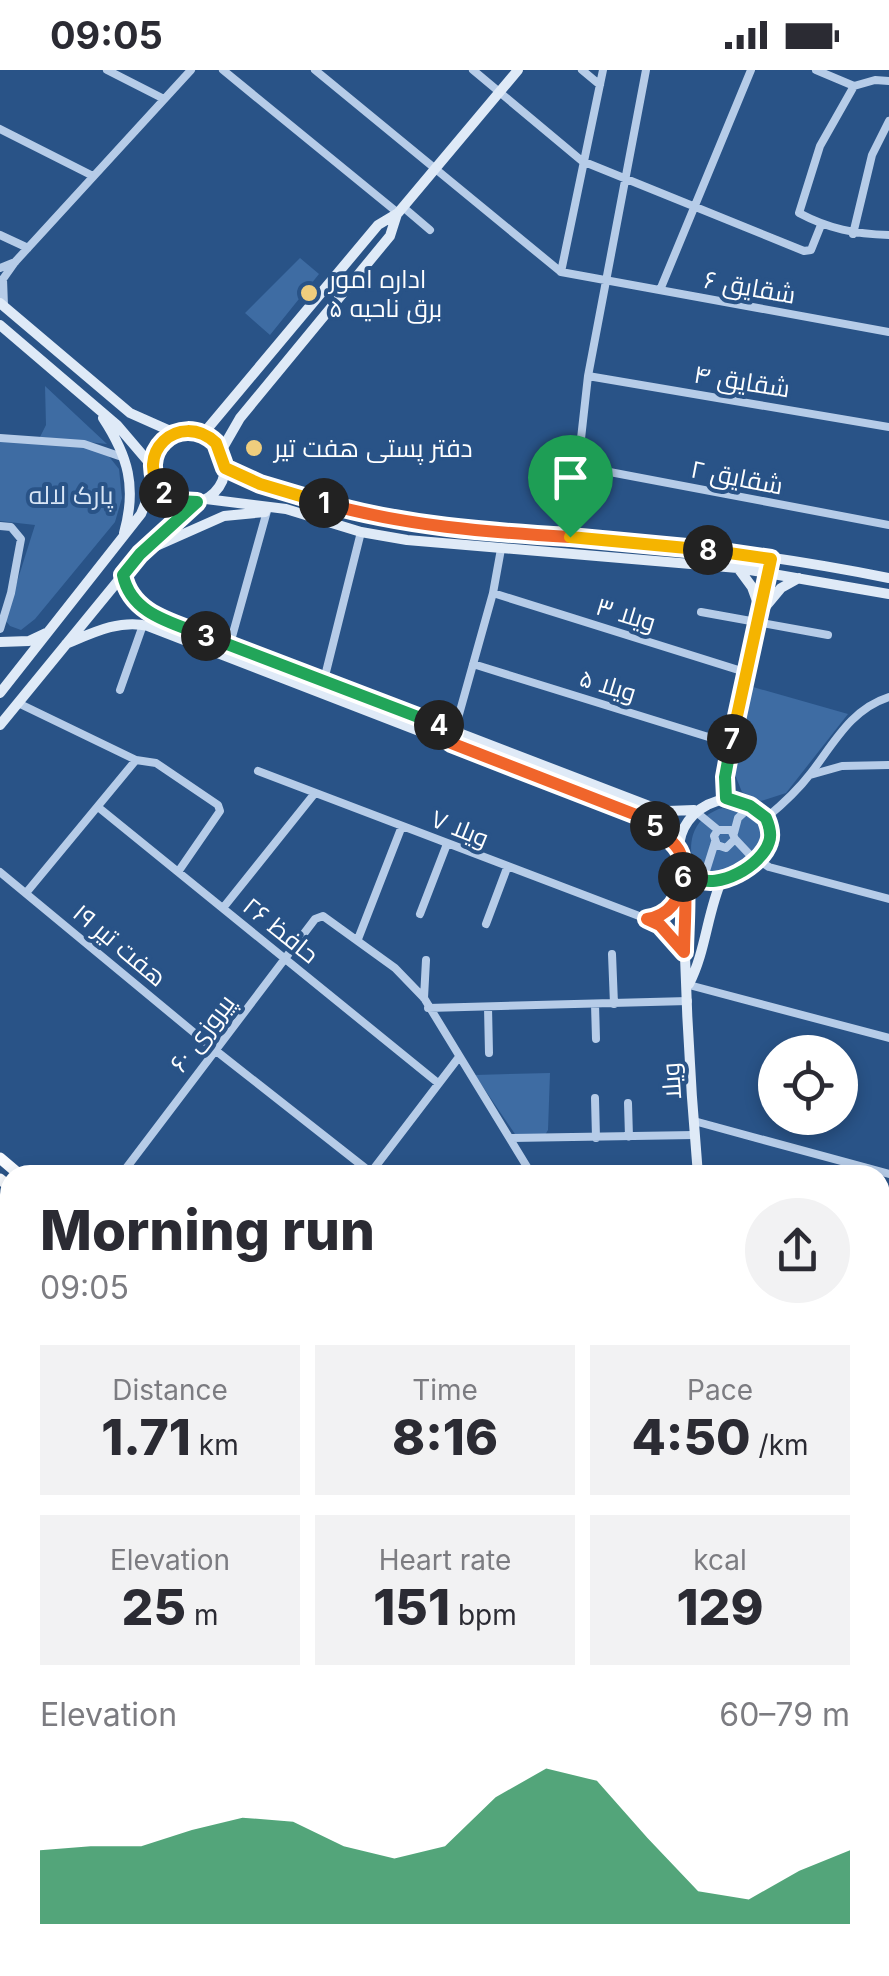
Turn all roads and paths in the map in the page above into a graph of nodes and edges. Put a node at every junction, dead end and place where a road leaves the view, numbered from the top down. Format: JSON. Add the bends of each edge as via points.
{"nodes":[{"id":1,"x":107,"y":70,"type":"edge"},
{"id":2,"x":190,"y":70,"type":"edge"},
{"id":3,"x":223,"y":70,"type":"edge"},
{"id":4,"x":315,"y":70,"type":"edge"},
{"id":5,"x":472,"y":70,"type":"edge"},
{"id":6,"x":518,"y":70,"type":"edge"},
{"id":7,"x":582,"y":70,"type":"edge"},
{"id":8,"x":603,"y":70,"type":"edge"},
{"id":9,"x":646,"y":70,"type":"edge"},
{"id":10,"x":751,"y":70,"type":"edge"},
{"id":11,"x":816,"y":70,"type":"edge"},
{"id":12,"x":889,"y":81,"type":"edge"},
{"id":13,"x":600,"y":84,"type":"junction"},
{"id":14,"x":854,"y":86,"type":"junction"},
{"id":15,"x":499,"y":92,"type":"junction"},
{"id":16,"x":164,"y":98,"type":"junction"},
{"id":17,"x":889,"y":121,"type":"edge"},
{"id":18,"x":0,"y":129,"type":"edge"},
{"id":19,"x":582,"y":161,"type":"junction"},
{"id":20,"x":436,"y":168,"type":"junction"},
{"id":21,"x":93,"y":176,"type":"junction"},
{"id":22,"x":627,"y":178,"type":"junction"},
{"id":23,"x":697,"y":206,"type":"junction"},
{"id":24,"x":400,"y":210,"type":"junction"},
{"id":25,"x":820,"y":224,"type":"junction"},
{"id":26,"x":430,"y":230,"type":"dead end"},
{"id":27,"x":0,"y":234,"type":"edge"},
{"id":28,"x":853,"y":234,"type":"junction"},
{"id":29,"x":889,"y":235,"type":"edge"},
{"id":30,"x":28,"y":248,"type":"junction"},
{"id":31,"x":15,"y":262,"type":"junction"},
{"id":32,"x":0,"y":268,"type":"edge"},
{"id":33,"x":561,"y":272,"type":"junction"},
{"id":34,"x":605,"y":280,"type":"junction"},
{"id":35,"x":660,"y":290,"type":"junction"},
{"id":36,"x":2,"y":304,"type":"edge"},
{"id":37,"x":303,"y":315,"type":"junction"},
{"id":38,"x":0,"y":324,"type":"edge"},
{"id":39,"x":314,"y":326,"type":"junction"},
{"id":40,"x":889,"y":332,"type":"edge"},
{"id":41,"x":588,"y":376,"type":"junction"},
{"id":42,"x":94,"y":404,"type":"junction"},
{"id":43,"x":130,"y":413,"type":"junction"},
{"id":44,"x":118,"y":425,"type":"junction"},
{"id":45,"x":889,"y":427,"type":"edge"},
{"id":46,"x":176,"y":433,"type":"junction"},
{"id":47,"x":204,"y":434,"type":"junction"},
{"id":48,"x":0,"y":438,"type":"edge"},
{"id":49,"x":222,"y":450,"type":"junction"},
{"id":50,"x":126,"y":458,"type":"junction"},
{"id":51,"x":152,"y":466,"type":"junction"},
{"id":52,"x":578,"y":466,"type":"junction"},
{"id":53,"x":225,"y":468,"type":"junction"},
{"id":54,"x":155,"y":480,"type":"junction"},
{"id":55,"x":202,"y":500,"type":"junction"},
{"id":56,"x":286,"y":510,"type":"junction"},
{"id":57,"x":266,"y":511,"type":"junction"},
{"id":58,"x":889,"y":525,"type":"edge"},
{"id":59,"x":0,"y":526,"type":"edge"},
{"id":60,"x":361,"y":532,"type":"junction"},
{"id":61,"x":570,"y":537,"type":"junction"},
{"id":62,"x":122,"y":539,"type":"junction"},
{"id":63,"x":501,"y":549,"type":"junction"},
{"id":64,"x":140,"y":554,"type":"junction"},
{"id":65,"x":771,"y":559,"type":"junction"},
{"id":66,"x":738,"y":568,"type":"junction"},
{"id":67,"x":768,"y":573,"type":"junction"},
{"id":68,"x":123,"y":575,"type":"junction"},
{"id":69,"x":800,"y":578,"type":"junction"},
{"id":70,"x":889,"y":578,"type":"edge"},
{"id":71,"x":492,"y":594,"type":"junction"},
{"id":72,"x":889,"y":594,"type":"edge"},
{"id":73,"x":141,"y":607,"type":"junction"},
{"id":74,"x":701,"y":612,"type":"dead end"},
{"id":75,"x":760,"y":617,"type":"junction"},
{"id":76,"x":138,"y":624,"type":"junction"},
{"id":77,"x":0,"y":629,"type":"edge"},
{"id":78,"x":52,"y":631,"type":"junction"},
{"id":79,"x":828,"y":635,"type":"dead end"},
{"id":80,"x":0,"y":642,"type":"edge"},
{"id":81,"x":66,"y":644,"type":"junction"},
{"id":82,"x":230,"y":644,"type":"junction"},
{"id":83,"x":473,"y":664,"type":"junction"},
{"id":84,"x":748,"y":673,"type":"junction"},
{"id":85,"x":324,"y":680,"type":"junction"},
{"id":86,"x":120,"y":690,"type":"dead end"},
{"id":87,"x":0,"y":693,"type":"edge"},
{"id":88,"x":889,"y":697,"type":"edge"},
{"id":89,"x":18,"y":703,"type":"junction"},
{"id":90,"x":0,"y":725,"type":"edge"},
{"id":91,"x":452,"y":737,"type":"junction"},
{"id":92,"x":731,"y":744,"type":"junction"},
{"id":93,"x":136,"y":760,"type":"junction"},
{"id":94,"x":889,"y":765,"type":"edge"},
{"id":95,"x":258,"y":771,"type":"dead end"},
{"id":96,"x":810,"y":776,"type":"junction"},
{"id":97,"x":315,"y":793,"type":"junction"},
{"id":98,"x":726,"y":798,"type":"junction"},
{"id":99,"x":750,"y":806,"type":"junction"},
{"id":100,"x":98,"y":807,"type":"junction"},
{"id":101,"x":694,"y":810,"type":"junction"},
{"id":102,"x":766,"y":818,"type":"junction"},
{"id":103,"x":402,"y":826,"type":"junction"},
{"id":104,"x":718,"y":830,"type":"junction"},
{"id":105,"x":734,"y":836,"type":"junction"},
{"id":106,"x":715,"y":842,"type":"junction"},
{"id":107,"x":447,"y":844,"type":"junction"},
{"id":108,"x":680,"y":851,"type":"junction"},
{"id":109,"x":759,"y":859,"type":"junction"},
{"id":110,"x":683,"y":866,"type":"junction"},
{"id":111,"x":507,"y":868,"type":"junction"},
{"id":112,"x":0,"y":872,"type":"edge"},
{"id":113,"x":178,"y":872,"type":"junction"},
{"id":114,"x":722,"y":880,"type":"junction"},
{"id":115,"x":708,"y":882,"type":"junction"},
{"id":116,"x":684,"y":884,"type":"junction"},
{"id":117,"x":26,"y":894,"type":"junction"},
{"id":118,"x":889,"y":899,"type":"edge"},
{"id":119,"x":223,"y":908,"type":"junction"},
{"id":120,"x":420,"y":914,"type":"dead end"},
{"id":121,"x":647,"y":919,"type":"junction"},
{"id":122,"x":486,"y":924,"type":"dead end"},
{"id":123,"x":358,"y":938,"type":"junction"},
{"id":124,"x":684,"y":952,"type":"junction"},
{"id":125,"x":612,"y":954,"type":"dead end"},
{"id":126,"x":284,"y":958,"type":"junction"},
{"id":127,"x":426,"y":960,"type":"dead end"},
{"id":128,"x":689,"y":985,"type":"junction"},
{"id":129,"x":688,"y":1001,"type":"junction"},
{"id":130,"x":426,"y":1003,"type":"junction"},
{"id":131,"x":595,"y":1004,"type":"junction"},
{"id":132,"x":614,"y":1004,"type":"junction"},
{"id":133,"x":488,"y":1007,"type":"junction"},
{"id":134,"x":889,"y":1038,"type":"edge"},
{"id":135,"x":596,"y":1039,"type":"dead end"},
{"id":136,"x":214,"y":1050,"type":"junction"},
{"id":137,"x":489,"y":1053,"type":"dead end"},
{"id":138,"x":459,"y":1057,"type":"junction"},
{"id":139,"x":438,"y":1084,"type":"junction"},
{"id":140,"x":595,"y":1098,"type":"dead end"},
{"id":141,"x":628,"y":1103,"type":"dead end"},
{"id":142,"x":694,"y":1122,"type":"junction"},
{"id":143,"x":694,"y":1135,"type":"junction"},
{"id":144,"x":629,"y":1137,"type":"junction"},
{"id":145,"x":512,"y":1138,"type":"junction"},
{"id":146,"x":596,"y":1138,"type":"junction"},
{"id":147,"x":128,"y":1165,"type":"edge"},
{"id":148,"x":360,"y":1165,"type":"edge"},
{"id":149,"x":378,"y":1165,"type":"edge"},
{"id":150,"x":527,"y":1165,"type":"edge"},
{"id":151,"x":697,"y":1165,"type":"edge"},
{"id":152,"x":855,"y":1165,"type":"edge"}],
"edges":[{"from":1,"to":16,"type":"street"},
{"from":2,"to":16,"type":"street"},
{"from":3,"to":24,"type":"street"},
{"from":4,"to":20,"type":"street"},
{"from":5,"to":15,"type":"street"},
{"from":6,"to":15,"type":"street"},
{"from":7,"to":13,"type":"street"},
{"from":8,"to":13,"type":"street"},
{"from":9,"to":22,"type":"street"},
{"from":10,"to":23,"type":"street"},
{"from":11,"to":14,"type":"street"},
{"from":12,"to":14,"type":"street"},
{"from":13,"to":19,"type":"street"},
{"from":14,"to":25,"type":"street","via":[[820,146],[801,203],[799,213]]},
{"from":15,"to":19,"type":"street"},
{"from":15,"to":20,"type":"street"},
{"from":16,"to":21,"type":"street"},
{"from":17,"to":28,"type":"street","via":[[872,156]]},
{"from":18,"to":21,"type":"street"},
{"from":19,"to":22,"type":"street"},
{"from":19,"to":33,"type":"street"},
{"from":20,"to":24,"type":"street"},
{"from":20,"to":33,"type":"street"},
{"from":21,"to":30,"type":"street"},
{"from":22,"to":23,"type":"street"},
{"from":22,"to":34,"type":"street"},
{"from":23,"to":25,"type":"street","via":[[804,250],[811,250]]},
{"from":23,"to":35,"type":"street"},
{"from":24,"to":26,"type":"street"},
{"from":24,"to":37,"type":"street","via":[[378,225]]},
{"from":24,"to":39,"type":"street","via":[[390,236]]},
{"from":25,"to":28,"type":"street"},
{"from":27,"to":30,"type":"street"},
{"from":28,"to":29,"type":"street"},
{"from":30,"to":31,"type":"street"},
{"from":31,"to":32,"type":"street"},
{"from":31,"to":36,"type":"street","via":[[3,279]]},
{"from":33,"to":34,"type":"street","name":"شقایق ۶"},
{"from":34,"to":35,"type":"street","name":"شقایق ۶"},
{"from":34,"to":41,"type":"street"},
{"from":35,"to":40,"type":"street","name":"شقایق ۶"},
{"from":36,"to":43,"type":"street"},
{"from":37,"to":39,"type":"street"},
{"from":37,"to":47,"type":"street"},
{"from":38,"to":42,"type":"street"},
{"from":39,"to":49,"type":"street"},
{"from":41,"to":45,"type":"street","name":"شقایق ۴"},
{"from":41,"to":52,"type":"street"},
{"from":42,"to":44,"type":"street"},
{"from":42,"to":50,"type":"street"},
{"from":43,"to":44,"type":"street","via":[[129,424]]},
{"from":43,"to":46,"type":"street"},
{"from":44,"to":51,"type":"street"},
{"from":46,"to":47,"type":"street"},
{"from":46,"to":51,"type":"street","via":[[159,446]]},
{"from":47,"to":49,"type":"street"},
{"from":48,"to":50,"type":"street","via":[[84,444]]},
{"from":49,"to":53,"type":"street"},
{"from":50,"to":62,"type":"street","via":[[132,494]]},
{"from":51,"to":54,"type":"street"},
{"from":52,"to":58,"type":"street","name":"شقایق ۲"},
{"from":52,"to":61,"type":"street"},
{"from":53,"to":55,"type":"street","via":[[220,486]]},
{"from":53,"to":61,"type":"street","via":[[366,515],[456,530]]},
{"from":54,"to":55,"type":"street","via":[[168,497]]},
{"from":54,"to":62,"type":"street"},
{"from":55,"to":56,"type":"street"},
{"from":55,"to":64,"type":"street"},
{"from":56,"to":57,"type":"street"},
{"from":56,"to":60,"type":"street"},
{"from":57,"to":64,"type":"street","via":[[224,516]]},
{"from":57,"to":82,"type":"street"},
{"from":59,"to":77,"type":"street","via":[[20,539]]},
{"from":60,"to":63,"type":"street"},
{"from":60,"to":85,"type":"street"},
{"from":61,"to":65,"type":"street"},
{"from":62,"to":78,"type":"street"},
{"from":63,"to":66,"type":"street"},
{"from":63,"to":71,"type":"street"},
{"from":64,"to":68,"type":"street"},
{"from":65,"to":67,"type":"street"},
{"from":65,"to":70,"type":"street"},
{"from":66,"to":67,"type":"street"},
{"from":66,"to":75,"type":"street"},
{"from":67,"to":69,"type":"street"},
{"from":67,"to":75,"type":"street"},
{"from":68,"to":73,"type":"street"},
{"from":68,"to":81,"type":"street"},
{"from":69,"to":72,"type":"street"},
{"from":69,"to":75,"type":"street","via":[[781,588]]},
{"from":71,"to":83,"type":"street"},
{"from":71,"to":84,"type":"street","name":"ویلا ۳"},
{"from":73,"to":76,"type":"street","via":[[134,613]]},
{"from":73,"to":82,"type":"street"},
{"from":74,"to":75,"type":"street"},
{"from":75,"to":79,"type":"street"},
{"from":75,"to":84,"type":"street"},
{"from":76,"to":81,"type":"street"},
{"from":76,"to":86,"type":"street"},
{"from":76,"to":91,"type":"street"},
{"from":78,"to":80,"type":"street","via":[[30,641]]},
{"from":78,"to":87,"type":"street"},
{"from":81,"to":89,"type":"street"},
{"from":82,"to":85,"type":"street"},
{"from":83,"to":91,"type":"street"},
{"from":83,"to":92,"type":"street","name":"ویلا ۵"},
{"from":84,"to":92,"type":"street"},
{"from":85,"to":91,"type":"street"},
{"from":88,"to":96,"type":"street","via":[[850,719]]},
{"from":89,"to":90,"type":"street"},
{"from":89,"to":93,"type":"street"},
{"from":91,"to":101,"type":"street","via":[[649,806]]},
{"from":91,"to":108,"type":"street","via":[[644,818]]},
{"from":92,"to":98,"type":"street"},
{"from":93,"to":100,"type":"street"},
{"from":93,"to":113,"type":"street","via":[[156,763],[218,805],[220,812]]},
{"from":94,"to":96,"type":"street","via":[[842,766]]},
{"from":95,"to":97,"type":"street","name":"ویلا ۷"},
{"from":96,"to":102,"type":"street"},
{"from":97,"to":103,"type":"street","name":"ویلا ۷"},
{"from":97,"to":119,"type":"street"},
{"from":98,"to":99,"type":"street"},
{"from":98,"to":101,"type":"street"},
{"from":99,"to":102,"type":"street"},
{"from":99,"to":105,"type":"street"},
{"from":100,"to":113,"type":"street","name":"حافظ ۲۶"},
{"from":100,"to":117,"type":"street"},
{"from":101,"to":104,"type":"street"},
{"from":101,"to":108,"type":"street","via":[[683,823]]},
{"from":102,"to":109,"type":"street","via":[[770,842]]},
{"from":103,"to":107,"type":"street","name":"ویلا ۷"},
{"from":103,"to":123,"type":"street"},
{"from":104,"to":105,"type":"street","via":[[728,828]]},
{"from":104,"to":106,"type":"street"},
{"from":105,"to":106,"type":"street","via":[[726,848]]},
{"from":105,"to":109,"type":"street"},
{"from":106,"to":115,"type":"street"},
{"from":107,"to":111,"type":"street","name":"ویلا ۷"},
{"from":107,"to":120,"type":"street"},
{"from":108,"to":110,"type":"street","name":"ویلا"},
{"from":109,"to":114,"type":"street"},
{"from":109,"to":118,"type":"street"},
{"from":110,"to":115,"type":"street"},
{"from":110,"to":116,"type":"street","name":"ویلا"},
{"from":111,"to":121,"type":"street","name":"ویلا ۷"},
{"from":111,"to":122,"type":"street"},
{"from":112,"to":117,"type":"street","name":"هفت تیر ۱۹"},
{"from":113,"to":119,"type":"street","name":"حافظ ۲۶"},
{"from":114,"to":115,"type":"street"},
{"from":114,"to":128,"type":"street","name":"ویلا"},
{"from":116,"to":121,"type":"street","via":[[673,907]]},
{"from":116,"to":124,"type":"street","name":"ویلا"},
{"from":117,"to":136,"type":"street","name":"هفت تیر ۱۹"},
{"from":119,"to":126,"type":"street","name":"حافظ ۲۶"},
{"from":121,"to":124,"type":"street"},
{"from":123,"to":126,"type":"street","name":"پیروزی ۶۰","via":[[318,917]]},
{"from":123,"to":130,"type":"street"},
{"from":124,"to":128,"type":"street","name":"ویلا"},
{"from":125,"to":132,"type":"street"},
{"from":126,"to":136,"type":"street","name":"پیروزی ۶۰"},
{"from":126,"to":139,"type":"street","name":"حافظ ۲۶"},
{"from":127,"to":130,"type":"street"},
{"from":128,"to":129,"type":"street","name":"ویلا"},
{"from":128,"to":134,"type":"street"},
{"from":129,"to":132,"type":"street"},
{"from":129,"to":142,"type":"street","name":"ویلا"},
{"from":130,"to":133,"type":"street"},
{"from":130,"to":138,"type":"street"},
{"from":131,"to":132,"type":"street"},
{"from":131,"to":133,"type":"street"},
{"from":131,"to":135,"type":"street"},
{"from":133,"to":137,"type":"street"},
{"from":136,"to":147,"type":"street","name":"پیروزی ۶۰"},
{"from":136,"to":148,"type":"street","name":"هفت تیر ۱۹"},
{"from":138,"to":139,"type":"street"},
{"from":138,"to":145,"type":"street"},
{"from":139,"to":149,"type":"street"},
{"from":140,"to":146,"type":"street"},
{"from":141,"to":144,"type":"street"},
{"from":142,"to":143,"type":"street","name":"ویلا"},
{"from":142,"to":152,"type":"street"},
{"from":143,"to":144,"type":"street"},
{"from":143,"to":151,"type":"street","name":"ویلا"},
{"from":144,"to":146,"type":"street"},
{"from":145,"to":146,"type":"street"},
{"from":145,"to":150,"type":"street"}]}
